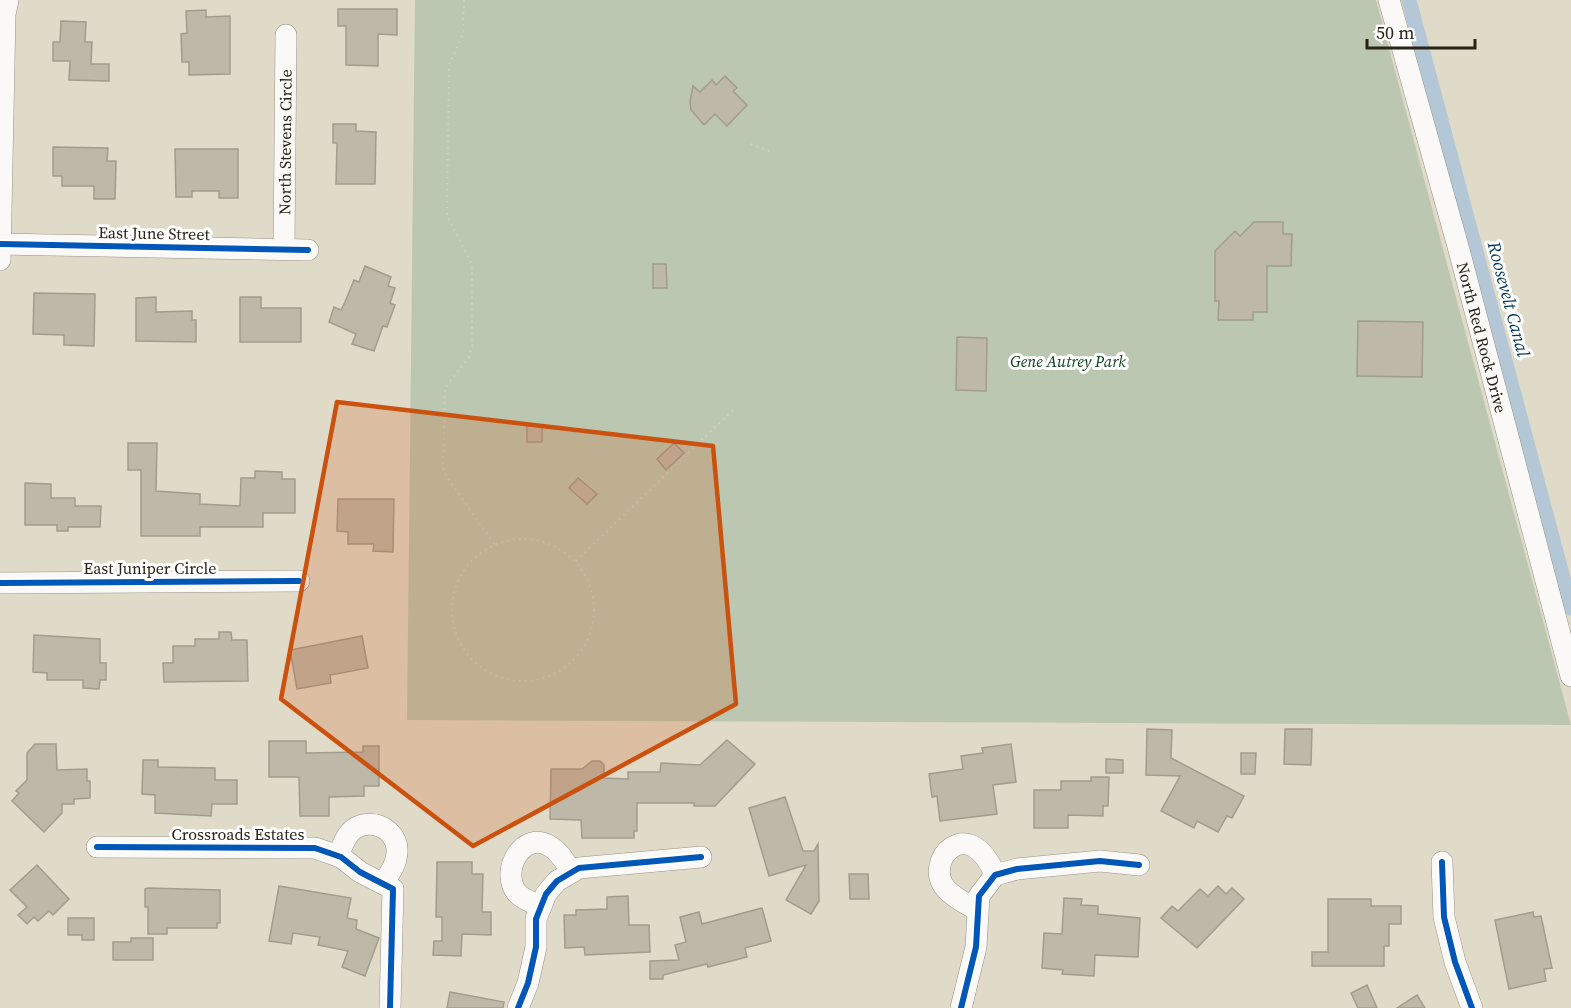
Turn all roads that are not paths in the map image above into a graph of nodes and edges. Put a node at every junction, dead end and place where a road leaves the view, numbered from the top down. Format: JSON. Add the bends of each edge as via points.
{"nodes":[{"id":1,"x":8,"y":0,"type":"edge"},
{"id":2,"x":1389,"y":0,"type":"edge"},
{"id":3,"x":286,"y":35,"type":"dead end"},
{"id":4,"x":0,"y":244,"type":"edge"},
{"id":5,"x":284,"y":248,"type":"junction"},
{"id":6,"x":308,"y":250,"type":"dead end"},
{"id":7,"x":0,"y":260,"type":"edge"},
{"id":8,"x":300,"y":581,"type":"dead end"},
{"id":9,"x":0,"y":583,"type":"edge"},
{"id":10,"x":1571,"y":676,"type":"edge"},
{"id":11,"x":97,"y":847,"type":"dead end"},
{"id":12,"x":338,"y":856,"type":"junction"},
{"id":13,"x":701,"y":857,"type":"dead end"},
{"id":14,"x":1442,"y":862,"type":"dead end"},
{"id":15,"x":1139,"y":865,"type":"dead end"},
{"id":16,"x":572,"y":872,"type":"junction"},
{"id":17,"x":995,"y":875,"type":"junction"},
{"id":18,"x":383,"y":882,"type":"junction"},
{"id":19,"x":541,"y":907,"type":"junction"},
{"id":20,"x":977,"y":910,"type":"junction"},
{"id":21,"x":390,"y":1008,"type":"edge"},
{"id":22,"x":518,"y":1008,"type":"edge"},
{"id":23,"x":961,"y":1008,"type":"edge"},
{"id":24,"x":1473,"y":1008,"type":"edge"}],
"edges":[{"from":1,"to":4,"type":"street"},
{"from":2,"to":10,"type":"street","name":"North Red Rock Drive"},
{"from":3,"to":5,"type":"street","name":"North Stevens Circle"},
{"from":4,"to":5,"type":"street","name":"East June Street"},
{"from":4,"to":7,"type":"street"},
{"from":5,"to":6,"type":"street","name":"East June Street"},
{"from":8,"to":9,"type":"street","name":"East Juniper Circle"},
{"from":11,"to":12,"type":"street","name":"Crossroads Estates","via":[[315,848]]},
{"from":12,"to":18,"type":"street","name":"Crossroads Estates"},
{"from":12,"to":18,"type":"street","via":[[349,834],[357,828],[378,825],[389,829],[397,854]]},
{"from":13,"to":16,"type":"street","via":[[579,868]]},
{"from":14,"to":24,"type":"street","via":[[1444,917],[1455,962]]},
{"from":15,"to":17,"type":"street","via":[[1100,861]]},
{"from":16,"to":19,"type":"street","via":[[557,881]]},
{"from":16,"to":19,"type":"street","via":[[550,846],[526,845],[516,854],[511,864],[513,885],[518,894]]},
{"from":17,"to":20,"type":"street","via":[[979,896]]},
{"from":17,"to":20,"type":"street","via":[[988,856],[978,847],[954,846],[944,856],[939,877],[945,888]]},
{"from":18,"to":21,"type":"street","via":[[393,889]]},
{"from":19,"to":22,"type":"street","via":[[536,919],[532,965]]},
{"from":20,"to":23,"type":"street","via":[[976,947]]}]}
